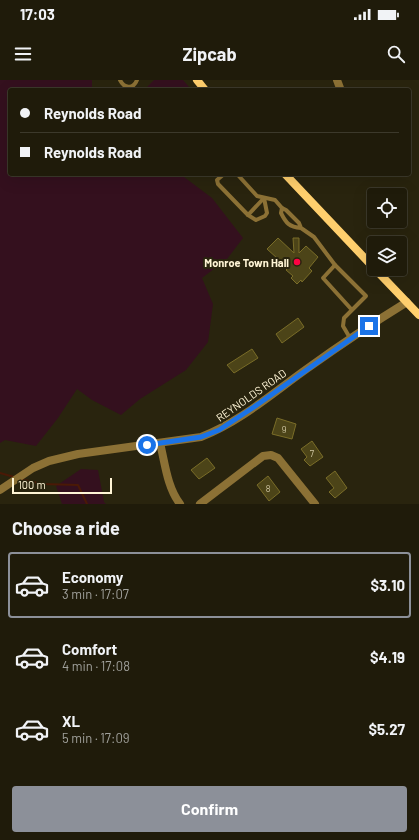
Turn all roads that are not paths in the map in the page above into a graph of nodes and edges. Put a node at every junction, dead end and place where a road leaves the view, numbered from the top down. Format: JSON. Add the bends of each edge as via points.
{"nodes":[{"id":1,"x":120,"y":80,"type":"edge"},
{"id":2,"x":137,"y":80,"type":"edge"},
{"id":3,"x":196,"y":80,"type":"edge"},
{"id":4,"x":337,"y":80,"type":"edge"},
{"id":5,"x":203,"y":88,"type":"edge"},
{"id":6,"x":340,"y":88,"type":"dead end"},
{"id":7,"x":222,"y":176,"type":"edge"},
{"id":8,"x":239,"y":176,"type":"edge"},
{"id":9,"x":286,"y":176,"type":"edge"},
{"id":10,"x":264,"y":198,"type":"junction"},
{"id":11,"x":282,"y":208,"type":"junction"},
{"id":12,"x":248,"y":215,"type":"junction"},
{"id":13,"x":301,"y":228,"type":"junction"},
{"id":14,"x":367,"y":260,"type":"edge"},
{"id":15,"x":335,"y":265,"type":"junction"},
{"id":16,"x":383,"y":276,"type":"edge"},
{"id":17,"x":407,"y":302,"type":"junction"},
{"id":18,"x":352,"y":310,"type":"junction"},
{"id":19,"x":419,"y":315,"type":"edge"},
{"id":20,"x":350,"y":338,"type":"junction"},
{"id":21,"x":160,"y":444,"type":"junction"},
{"id":22,"x":0,"y":490,"type":"edge"},
{"id":23,"x":180,"y":504,"type":"edge"},
{"id":24,"x":200,"y":504,"type":"edge"},
{"id":25,"x":314,"y":504,"type":"edge"}],
"edges":[{"from":1,"to":2,"type":"lane","via":[[127,87],[132,87]]},
{"from":3,"to":5,"type":"main road"},
{"from":4,"to":6,"type":"street"},
{"from":7,"to":12,"type":"lane","via":[[217,180],[218,184]]},
{"from":8,"to":10,"type":"lane","via":[[258,196]]},
{"from":9,"to":14,"type":"main road"},
{"from":10,"to":11,"type":"lane","via":[[275,200]]},
{"from":10,"to":12,"type":"lane"},
{"from":10,"to":12,"type":"lane","via":[[267,213],[265,216],[256,220]]},
{"from":11,"to":13,"type":"lane"},
{"from":11,"to":13,"type":"lane","via":[[281,213],[288,225]]},
{"from":13,"to":15,"type":"lane","via":[[314,237]]},
{"from":15,"to":18,"type":"lane","via":[[322,278]]},
{"from":15,"to":18,"type":"lane","via":[[366,296]]},
{"from":16,"to":17,"type":"main road"},
{"from":17,"to":19,"type":"main road"},
{"from":17,"to":20,"type":"street","name":"REYNOLDS ROAD"},
{"from":18,"to":20,"type":"lane","via":[[344,318],[343,326]]},
{"from":20,"to":21,"type":"street","name":"REYNOLDS ROAD","via":[[219,430],[201,437]]},
{"from":21,"to":22,"type":"street","name":"REYNOLDS ROAD","via":[[78,454],[49,461]]},
{"from":21,"to":23,"type":"street","via":[[167,477]]},
{"from":24,"to":25,"type":"street","via":[[263,456],[271,455],[278,458]]}]}
